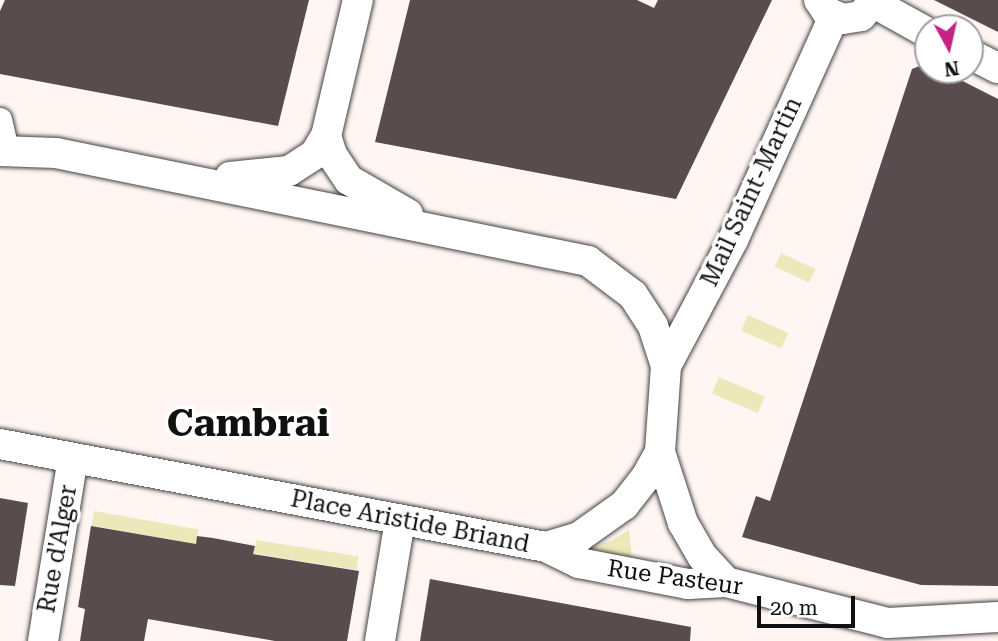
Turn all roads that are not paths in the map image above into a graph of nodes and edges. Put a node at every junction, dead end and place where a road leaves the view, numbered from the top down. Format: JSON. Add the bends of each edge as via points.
{"nodes":[{"id":1,"x":358,"y":0,"type":"edge"},
{"id":2,"x":874,"y":1,"type":"edge"},
{"id":3,"x":826,"y":8,"type":"edge"},
{"id":4,"x":914,"y":25,"type":"edge"},
{"id":5,"x":0,"y":118,"type":"edge"},
{"id":6,"x":326,"y":136,"type":"junction"},
{"id":7,"x":4,"y":150,"type":"edge"},
{"id":8,"x":183,"y":178,"type":"junction"},
{"id":9,"x":436,"y":228,"type":"junction"},
{"id":10,"x":666,"y":366,"type":"junction"},
{"id":11,"x":0,"y":444,"type":"edge"},
{"id":12,"x":660,"y":452,"type":"junction"},
{"id":13,"x":74,"y":458,"type":"junction"},
{"id":14,"x":400,"y":520,"type":"junction"},
{"id":15,"x":546,"y":547,"type":"junction"},
{"id":16,"x":726,"y":582,"type":"junction"},
{"id":17,"x":998,"y":617,"type":"edge"},
{"id":18,"x":897,"y":632,"type":"edge"},
{"id":19,"x":43,"y":641,"type":"edge"},
{"id":20,"x":380,"y":641,"type":"edge"}],
"edges":[{"from":1,"to":6,"type":"street"},
{"from":2,"to":3,"type":"street","via":[[861,16]]},
{"from":2,"to":4,"type":"street"},
{"from":3,"to":10,"type":"street","name":"Mail Saint-Martin","via":[[733,240]]},
{"from":5,"to":7,"type":"street"},
{"from":6,"to":8,"type":"street","via":[[315,154],[289,171]]},
{"from":6,"to":9,"type":"street","via":[[349,180]]},
{"from":7,"to":8,"type":"street","via":[[56,153]]},
{"from":8,"to":9,"type":"street"},
{"from":9,"to":10,"type":"street","via":[[549,250],[587,261],[614,277],[633,295],[653,327]]},
{"from":10,"to":12,"type":"street"},
{"from":11,"to":13,"type":"street","name":"Place Aristide Briand"},
{"from":12,"to":15,"type":"street","name":"Place Aristide Briand","via":[[624,505],[579,537]]},
{"from":12,"to":16,"type":"street","via":[[683,523],[703,557]]},
{"from":13,"to":14,"type":"street","name":"Place Aristide Briand"},
{"from":13,"to":19,"type":"street","name":"Rue d'Alger"},
{"from":14,"to":15,"type":"street","name":"Place Aristide Briand"},
{"from":14,"to":20,"type":"street"},
{"from":15,"to":16,"type":"street","name":"Rue Pasteur","via":[[579,563],[688,584]]},
{"from":16,"to":18,"type":"street","name":"Rue Pasteur"},
{"from":17,"to":18,"type":"street","name":"Rue Pasteur"}]}
